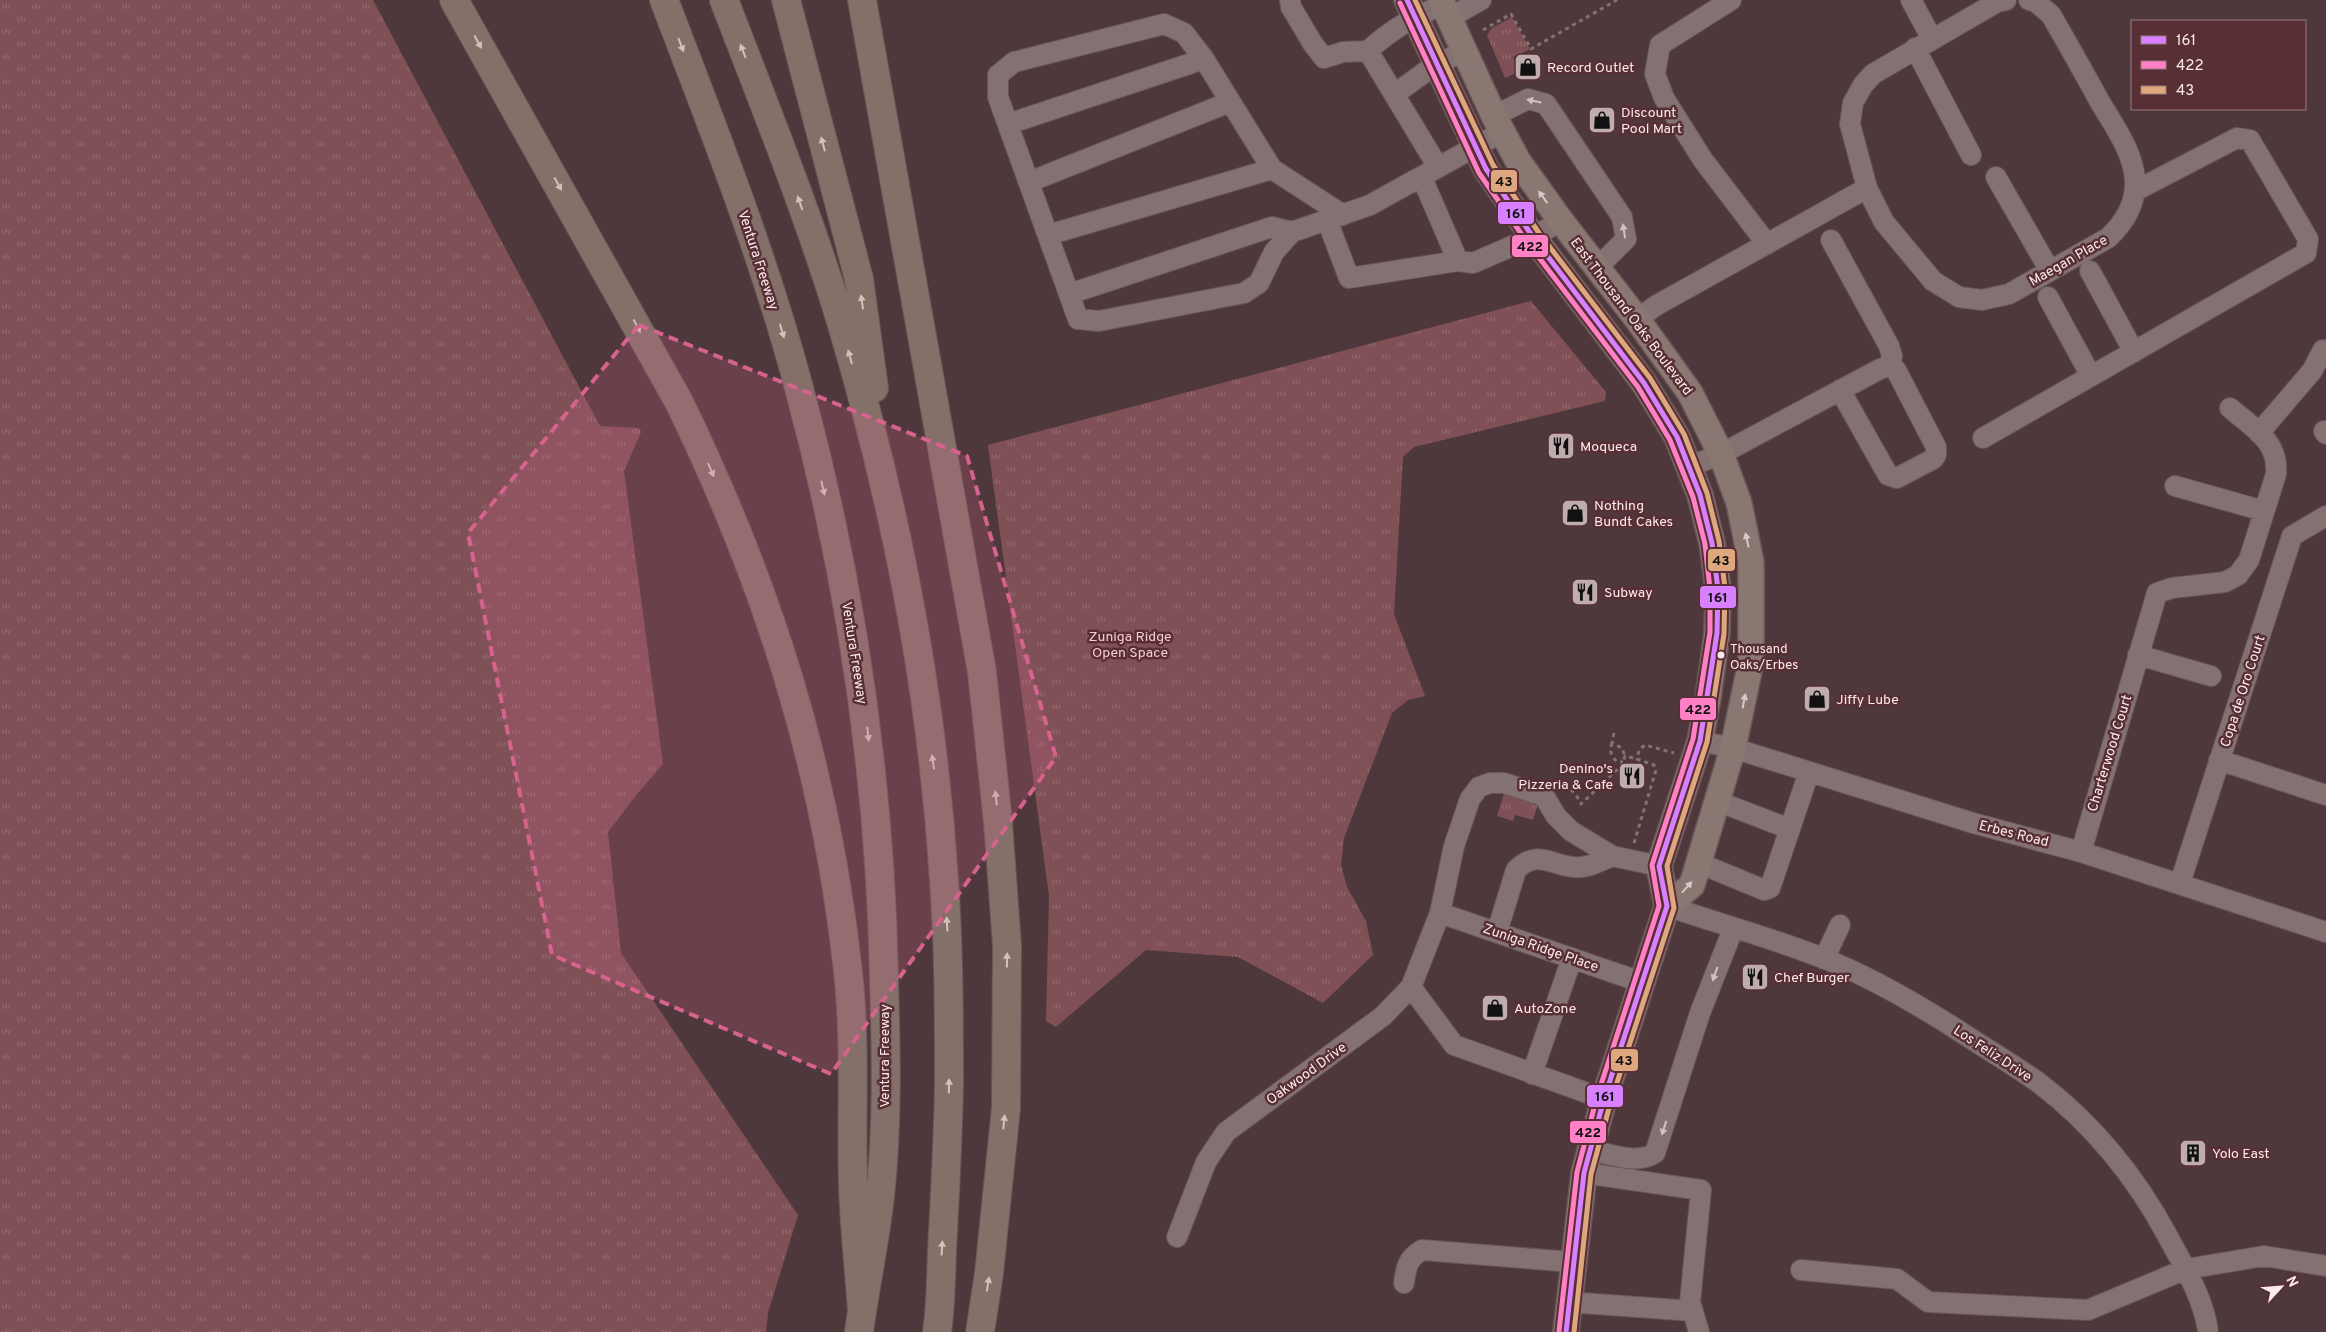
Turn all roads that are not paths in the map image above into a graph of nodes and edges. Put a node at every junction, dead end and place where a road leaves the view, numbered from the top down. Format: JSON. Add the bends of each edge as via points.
{"nodes":[{"id":1,"x":454,"y":0,"type":"edge"},
{"id":2,"x":664,"y":0,"type":"edge"},
{"id":3,"x":724,"y":0,"type":"edge"},
{"id":4,"x":786,"y":0,"type":"edge"},
{"id":5,"x":862,"y":0,"type":"edge"},
{"id":6,"x":1290,"y":0,"type":"edge"},
{"id":7,"x":1481,"y":0,"type":"edge"},
{"id":8,"x":1731,"y":0,"type":"edge"},
{"id":9,"x":1911,"y":0,"type":"edge"},
{"id":10,"x":2006,"y":0,"type":"edge"},
{"id":11,"x":2029,"y":0,"type":"edge"},
{"id":12,"x":1975,"y":6,"type":"edge"},
{"id":13,"x":1411,"y":8,"type":"edge"},
{"id":14,"x":1444,"y":8,"type":"edge"},
{"id":15,"x":1923,"y":44,"type":"junction"},
{"id":16,"x":1368,"y":51,"type":"junction"},
{"id":17,"x":1464,"y":52,"type":"junction"},
{"id":18,"x":1204,"y":59,"type":"junction"},
{"id":19,"x":1436,"y":64,"type":"junction"},
{"id":20,"x":1395,"y":94,"type":"junction"},
{"id":21,"x":1230,"y":102,"type":"junction"},
{"id":22,"x":1008,"y":124,"type":"junction"},
{"id":23,"x":1498,"y":124,"type":"junction"},
{"id":24,"x":1474,"y":147,"type":"junction"},
{"id":25,"x":1971,"y":155,"type":"dead end"},
{"id":26,"x":1272,"y":169,"type":"junction"},
{"id":27,"x":1430,"y":172,"type":"junction"},
{"id":28,"x":1996,"y":177,"type":"dead end"},
{"id":29,"x":1029,"y":182,"type":"junction"},
{"id":30,"x":1867,"y":188,"type":"junction"},
{"id":31,"x":2135,"y":191,"type":"junction"},
{"id":32,"x":1335,"y":218,"type":"junction"},
{"id":33,"x":1561,"y":221,"type":"junction"},
{"id":34,"x":1292,"y":232,"type":"junction"},
{"id":35,"x":1048,"y":235,"type":"junction"},
{"id":36,"x":1533,"y":237,"type":"junction"},
{"id":37,"x":1831,"y":240,"type":"dead end"},
{"id":38,"x":1767,"y":244,"type":"junction"},
{"id":39,"x":1458,"y":260,"type":"junction"},
{"id":40,"x":1597,"y":268,"type":"junction"},
{"id":41,"x":2050,"y":271,"type":"junction"},
{"id":42,"x":2090,"y":271,"type":"dead end"},
{"id":43,"x":1069,"y":294,"type":"junction"},
{"id":44,"x":2048,"y":297,"type":"dead end"},
{"id":45,"x":1637,"y":319,"type":"junction"},
{"id":46,"x":2323,"y":350,"type":"dead end"},
{"id":47,"x":2134,"y":352,"type":"junction"},
{"id":48,"x":1889,"y":366,"type":"junction"},
{"id":49,"x":2091,"y":376,"type":"junction"},
{"id":50,"x":1840,"y":390,"type":"junction"},
{"id":51,"x":2230,"y":408,"type":"dead end"},
{"id":52,"x":2259,"y":433,"type":"junction"},
{"id":53,"x":1983,"y":438,"type":"dead end"},
{"id":54,"x":1721,"y":454,"type":"junction"},
{"id":55,"x":1689,"y":467,"type":"junction"},
{"id":56,"x":882,"y":472,"type":"junction"},
{"id":57,"x":2175,"y":486,"type":"dead end"},
{"id":58,"x":2264,"y":511,"type":"junction"},
{"id":59,"x":2326,"y":516,"type":"edge"},
{"id":60,"x":2138,"y":655,"type":"junction"},
{"id":61,"x":2211,"y":676,"type":"dead end"},
{"id":62,"x":1700,"y":741,"type":"junction"},
{"id":63,"x":1733,"y":748,"type":"junction"},
{"id":64,"x":2219,"y":760,"type":"junction"},
{"id":65,"x":1809,"y":772,"type":"junction"},
{"id":66,"x":2326,"y":795,"type":"edge"},
{"id":67,"x":1717,"y":801,"type":"junction"},
{"id":68,"x":1790,"y":829,"type":"junction"},
{"id":69,"x":2081,"y":852,"type":"junction"},
{"id":70,"x":1612,"y":856,"type":"junction"},
{"id":71,"x":1699,"y":862,"type":"junction"},
{"id":72,"x":1659,"y":866,"type":"junction"},
{"id":73,"x":2180,"y":883,"type":"junction"},
{"id":74,"x":1667,"y":906,"type":"junction"},
{"id":75,"x":1440,"y":913,"type":"junction"},
{"id":76,"x":1840,"y":925,"type":"dead end"},
{"id":77,"x":1733,"y":929,"type":"junction"},
{"id":78,"x":1497,"y":932,"type":"junction"},
{"id":79,"x":2326,"y":932,"type":"edge"},
{"id":80,"x":1572,"y":958,"type":"junction"},
{"id":81,"x":1824,"y":959,"type":"junction"},
{"id":82,"x":1642,"y":982,"type":"junction"},
{"id":83,"x":1411,"y":988,"type":"junction"},
{"id":84,"x":1532,"y":1074,"type":"junction"},
{"id":85,"x":1604,"y":1098,"type":"junction"},
{"id":86,"x":1587,"y":1162,"type":"junction"},
{"id":87,"x":1177,"y":1237,"type":"dead end"},
{"id":88,"x":1572,"y":1262,"type":"junction"},
{"id":89,"x":2326,"y":1266,"type":"edge"},
{"id":90,"x":2186,"y":1269,"type":"junction"},
{"id":91,"x":1801,"y":1270,"type":"dead end"},
{"id":92,"x":1404,"y":1283,"type":"dead end"},
{"id":93,"x":1568,"y":1302,"type":"junction"},
{"id":94,"x":1693,"y":1310,"type":"junction"},
{"id":95,"x":860,"y":1321,"type":"edge"},
{"id":96,"x":937,"y":1332,"type":"edge"},
{"id":97,"x":980,"y":1332,"type":"edge"},
{"id":98,"x":1566,"y":1332,"type":"edge"},
{"id":99,"x":1699,"y":1332,"type":"edge"},
{"id":100,"x":2208,"y":1332,"type":"edge"}],
"edges":[{"from":1,"to":95,"type":"highway","one_way":true,"via":[[679,402],[746,550],[772,622],[819,787],[837,882],[848,974]]},
{"from":2,"to":95,"type":"highway","name":"Ventura Freeway","one_way":true,"via":[[763,268],[799,387],[836,541],[868,729],[883,902],[886,1064],[880,1196]]},
{"from":56,"to":3,"type":"highway","one_way":true,"via":[[839,315],[786,162]]},
{"from":56,"to":4,"type":"highway","one_way":true,"via":[[859,279]]},
{"from":97,"to":5,"type":"highway","one_way":true,"via":[[990,1273],[1006,1108],[1007,946],[998,822],[982,672]]},
{"from":6,"to":16,"type":"street","via":[[1324,58],[1343,52]]},
{"from":7,"to":14,"type":"street"},
{"from":8,"to":38,"type":"street","via":[[1660,45],[1655,74],[1664,98],[1702,160]]},
{"from":9,"to":15,"type":"street"},
{"from":10,"to":12,"type":"street","name":"Maegan Place"},
{"from":11,"to":31,"type":"street","name":"Maegan Place","via":[[2051,15],[2129,154]]},
{"from":12,"to":15,"type":"street","name":"Maegan Place"},
{"from":13,"to":14,"type":"street"},
{"from":13,"to":16,"type":"street"},
{"from":13,"to":19,"type":"main road"},
{"from":14,"to":17,"type":"main road","name":"East Thousand Oaks Boulevard"},
{"from":15,"to":25,"type":"street"},
{"from":15,"to":30,"type":"street","name":"Maegan Place","via":[[1873,74],[1853,103],[1850,124]]},
{"from":16,"to":20,"type":"street"},
{"from":17,"to":19,"type":"street"},
{"from":17,"to":23,"type":"main road","name":"East Thousand Oaks Boulevard"},
{"from":18,"to":21,"type":"street"},
{"from":18,"to":22,"type":"street"},
{"from":18,"to":22,"type":"street","via":[[1184,33],[1164,24],[1014,62],[998,75],[998,97]]},
{"from":19,"to":20,"type":"street"},
{"from":19,"to":24,"type":"main road"},
{"from":20,"to":27,"type":"street"},
{"from":21,"to":26,"type":"street"},
{"from":21,"to":29,"type":"street"},
{"from":22,"to":29,"type":"street"},
{"from":23,"to":24,"type":"street"},
{"from":33,"to":23,"type":"main road","name":"East Thousand Oaks Boulevard","one_way":true,"via":[[1518,161]]},
{"from":40,"to":23,"type":"street","one_way":true,"via":[[1626,239],[1622,217],[1546,104],[1528,99]]},
{"from":24,"to":27,"type":"street"},
{"from":24,"to":36,"type":"main road"},
{"from":26,"to":32,"type":"street"},
{"from":26,"to":35,"type":"street"},
{"from":27,"to":32,"type":"street","via":[[1370,206]]},
{"from":27,"to":39,"type":"street"},
{"from":28,"to":41,"type":"street"},
{"from":29,"to":35,"type":"street"},
{"from":30,"to":38,"type":"street"},
{"from":30,"to":41,"type":"street","name":"Maegan Place","via":[[1884,222],[1933,281],[1958,297],[1982,300],[2009,294]]},
{"from":31,"to":41,"type":"street","name":"Maegan Place","via":[[2128,213],[2108,238]]},
{"from":31,"to":47,"type":"street","via":[[2237,138],[2250,140],[2308,240],[2306,253]]},
{"from":32,"to":34,"type":"street"},
{"from":32,"to":39,"type":"street","via":[[1349,278]]},
{"from":33,"to":36,"type":"street"},
{"from":33,"to":40,"type":"main road","name":"East Thousand Oaks Boulevard"},
{"from":34,"to":43,"type":"street","via":[[1272,227]]},
{"from":34,"to":43,"type":"street","via":[[1274,252],[1259,283],[1244,293],[1099,321],[1078,319]]},
{"from":35,"to":43,"type":"street"},
{"from":36,"to":39,"type":"street","via":[[1473,263]]},
{"from":36,"to":55,"type":"main road","via":[[1644,383],[1662,410]]},
{"from":37,"to":48,"type":"street","via":[[1889,346],[1892,356]]},
{"from":38,"to":45,"type":"street"},
{"from":40,"to":45,"type":"main road","name":"East Thousand Oaks Boulevard"},
{"from":42,"to":47,"type":"street"},
{"from":44,"to":49,"type":"street"},
{"from":45,"to":54,"type":"main road","name":"East Thousand Oaks Boulevard","via":[[1690,393]]},
{"from":46,"to":52,"type":"street","via":[[2312,371]]},
{"from":47,"to":49,"type":"street"},
{"from":48,"to":50,"type":"street"},
{"from":48,"to":50,"type":"street","via":[[1896,370],[1936,447],[1933,460],[1897,478],[1888,475]]},
{"from":49,"to":53,"type":"street"},
{"from":50,"to":54,"type":"street"},
{"from":51,"to":52,"type":"street","name":"Charterwood Court"},
{"from":52,"to":58,"type":"street","name":"Charterwood Court","via":[[2272,447],[2277,460]]},
{"from":54,"to":55,"type":"street"},
{"from":63,"to":54,"type":"main road","name":"East Thousand Oaks Boulevard","one_way":true,"via":[[1751,662],[1751,562],[1739,503]]},
{"from":55,"to":62,"type":"main road","via":[[1712,543],[1718,589],[1717,633]]},
{"from":96,"to":56,"type":"highway","one_way":true,"via":[[948,1149],[950,990],[944,879],[921,679]]},
{"from":57,"to":58,"type":"street"},
{"from":58,"to":60,"type":"street","name":"Charterwood Court","via":[[2249,560],[2238,575],[2225,582],[2172,588],[2157,593]]},
{"from":59,"to":64,"type":"street","name":"Copa de Oro Court","via":[[2292,536]]},
{"from":60,"to":61,"type":"street"},
{"from":60,"to":69,"type":"street","name":"Charterwood Court"},
{"from":62,"to":63,"type":"street","name":"Erbes Road"},
{"from":62,"to":72,"type":"main road"},
{"from":63,"to":65,"type":"street","name":"Erbes Road"},
{"from":63,"to":67,"type":"main road","name":"East Thousand Oaks Boulevard"},
{"from":64,"to":66,"type":"street"},
{"from":64,"to":73,"type":"street","name":"Copa de Oro Court"},
{"from":65,"to":68,"type":"street"},
{"from":65,"to":69,"type":"street","name":"Erbes Road","via":[[1972,823]]},
{"from":67,"to":68,"type":"street"},
{"from":67,"to":71,"type":"main road","name":"East Thousand Oaks Boulevard"},
{"from":68,"to":71,"type":"street","via":[[1768,890]]},
{"from":69,"to":73,"type":"street","name":"Erbes Road"},
{"from":70,"to":72,"type":"street"},
{"from":70,"to":75,"type":"street","name":"Oakwood Drive","via":[[1571,831],[1556,816],[1544,796],[1504,783],[1490,783],[1479,787],[1470,799],[1454,846]]},
{"from":70,"to":78,"type":"street","via":[[1575,868],[1537,858],[1523,862],[1516,870]]},
{"from":74,"to":71,"type":"main road","name":"East Thousand Oaks Boulevard","one_way":true,"via":[[1692,885]]},
{"from":72,"to":74,"type":"main road"},
{"from":73,"to":79,"type":"street","name":"Erbes Road"},
{"from":74,"to":77,"type":"street","name":"Los Feliz Drive"},
{"from":74,"to":82,"type":"main road"},
{"from":75,"to":78,"type":"street","name":"Zuniga Ridge Place"},
{"from":75,"to":83,"type":"street","name":"Oakwood Drive"},
{"from":76,"to":81,"type":"street"},
{"from":77,"to":81,"type":"street","name":"Los Feliz Drive"},
{"from":77,"to":86,"type":"street","one_way":true,"via":[[1700,1013],[1655,1153],[1646,1159]]},
{"from":78,"to":80,"type":"street","name":"Zuniga Ridge Place"},
{"from":80,"to":82,"type":"street","name":"Zuniga Ridge Place"},
{"from":80,"to":84,"type":"street"},
{"from":81,"to":90,"type":"street","name":"Los Feliz Drive","via":[[1877,982],[1937,1016],[2039,1084],[2075,1114],[2122,1164],[2157,1216]]},
{"from":82,"to":85,"type":"main road"},
{"from":83,"to":84,"type":"street","via":[[1454,1045]]},
{"from":83,"to":87,"type":"street","name":"Oakwood Drive","via":[[1384,1016],[1226,1132],[1206,1162]]},
{"from":84,"to":85,"type":"street"},
{"from":85,"to":86,"type":"main road"},
{"from":86,"to":88,"type":"main road"},
{"from":86,"to":94,"type":"street","via":[[1701,1190],[1690,1302]]},
{"from":88,"to":92,"type":"street","via":[[1422,1250],[1412,1256],[1406,1267]]},
{"from":88,"to":93,"type":"main road"},
{"from":89,"to":90,"type":"street","via":[[2264,1256]]},
{"from":90,"to":91,"type":"street","via":[[2088,1310],[1928,1302],[1897,1279]]},
{"from":90,"to":100,"type":"street","name":"Los Feliz Drive"},
{"from":93,"to":94,"type":"street"},
{"from":93,"to":98,"type":"main road"},
{"from":94,"to":99,"type":"street"}]}
